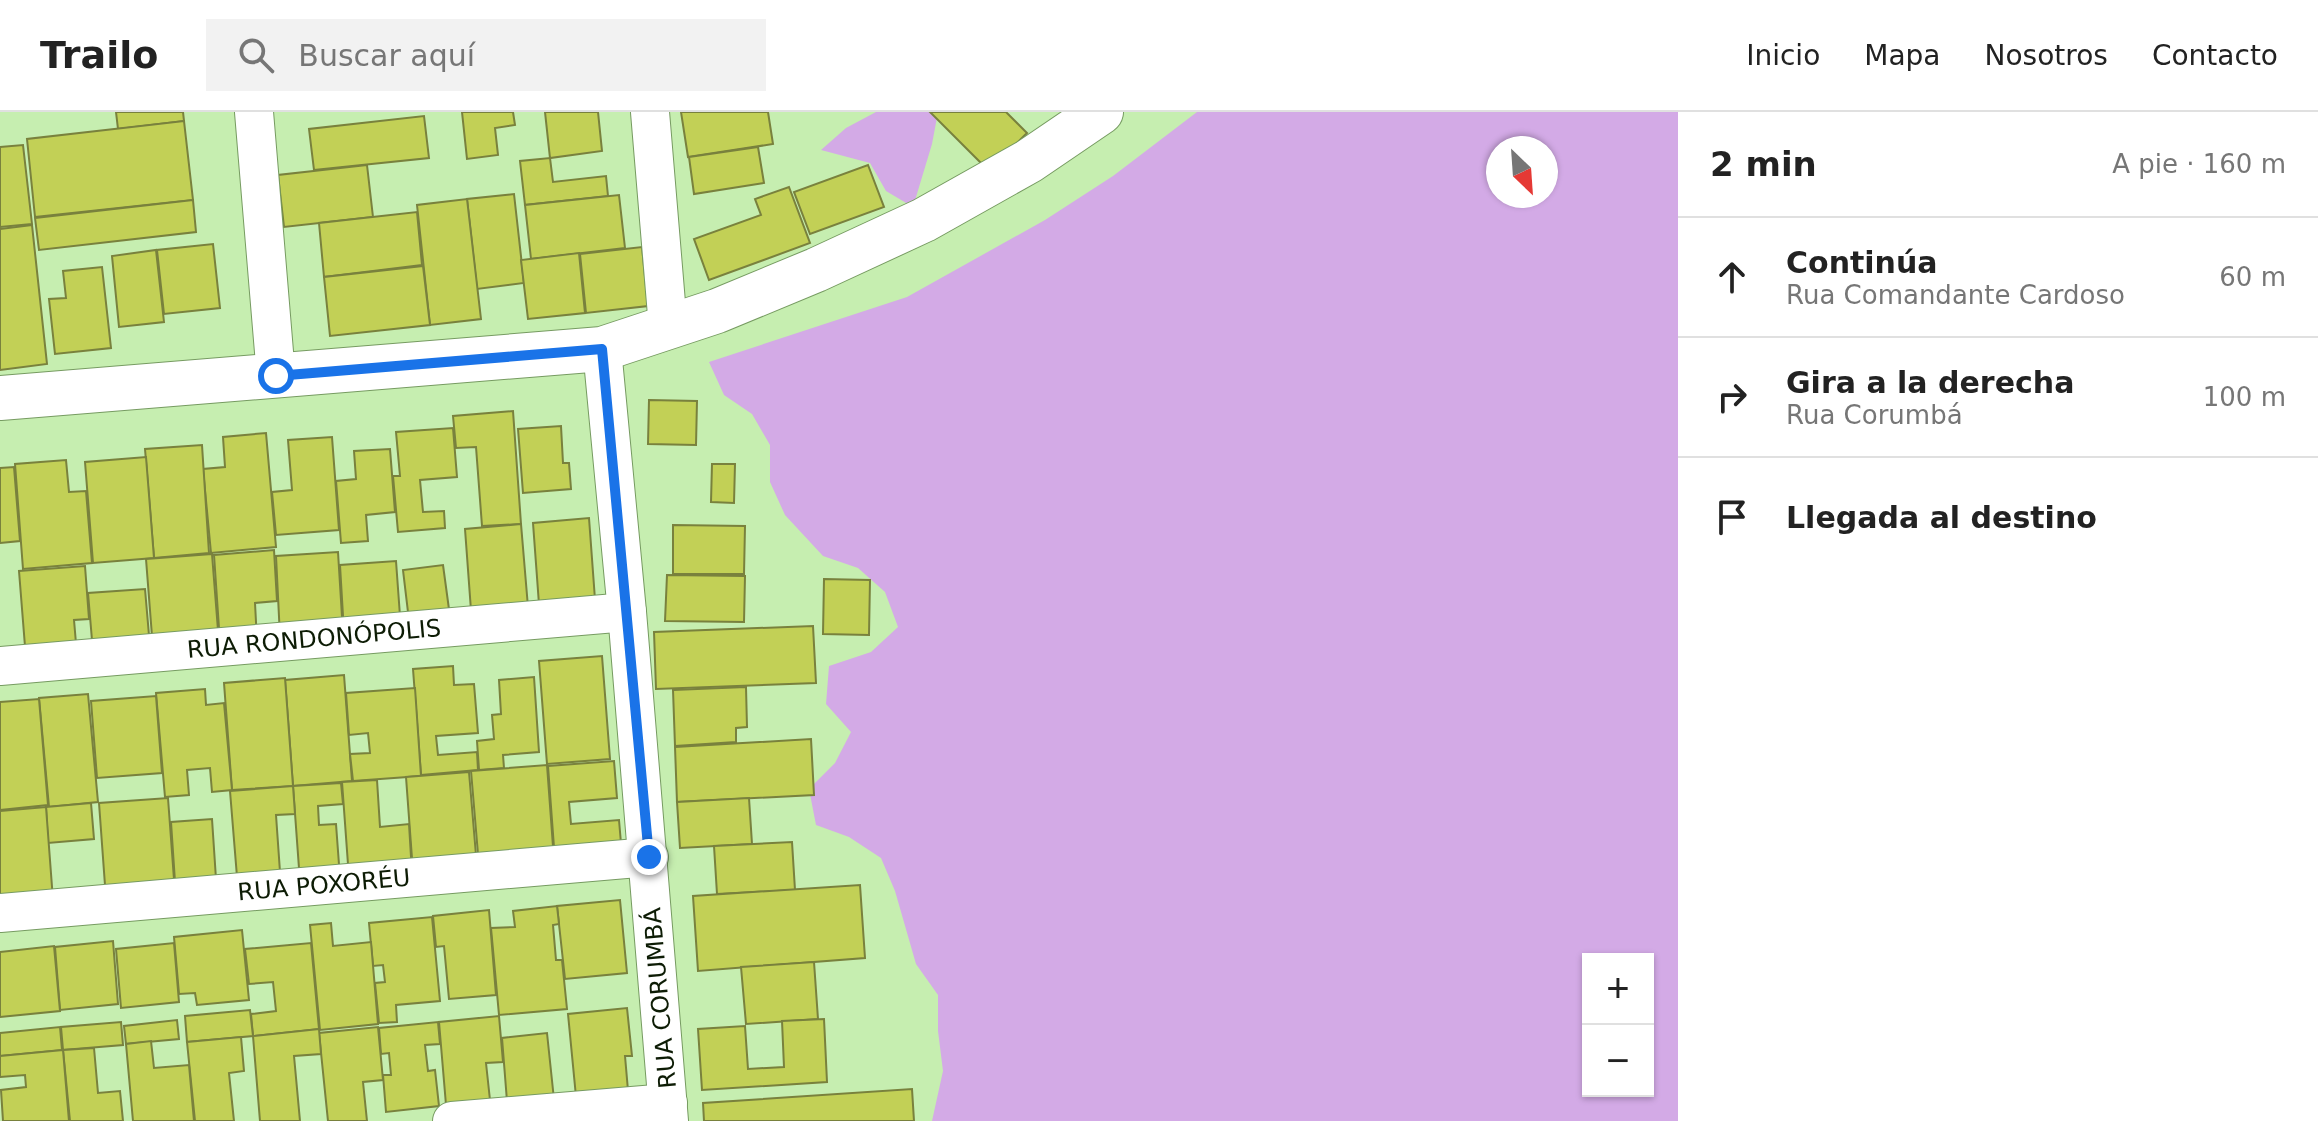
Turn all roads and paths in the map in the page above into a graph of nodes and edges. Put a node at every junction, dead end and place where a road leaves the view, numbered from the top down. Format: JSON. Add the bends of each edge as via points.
{"nodes":[{"id":1,"x":254,"y":112,"type":"edge"},
{"id":2,"x":650,"y":112,"type":"edge"},
{"id":3,"x":1101,"y":112,"type":"edge"},
{"id":4,"x":668,"y":327,"type":"junction"},
{"id":5,"x":602,"y":349,"type":"junction"},
{"id":6,"x":276,"y":376,"type":"junction"},
{"id":7,"x":0,"y":398,"type":"edge"},
{"id":8,"x":627,"y":612,"type":"junction"},
{"id":9,"x":0,"y":666,"type":"edge"},
{"id":10,"x":649,"y":857,"type":"junction"},
{"id":11,"x":0,"y":913,"type":"edge"},
{"id":12,"x":669,"y":1112,"type":"edge"},
{"id":13,"x":452,"y":1121,"type":"edge"}],
"edges":[{"from":1,"to":6,"type":"street"},
{"from":2,"to":4,"type":"street"},
{"from":3,"to":4,"type":"street","via":[[1029,161],[924,220],[731,306]]},
{"from":4,"to":5,"type":"street"},
{"from":5,"to":6,"type":"street"},
{"from":5,"to":8,"type":"street","name":"RUA CORUMBÁ"},
{"from":6,"to":7,"type":"street"},
{"from":8,"to":9,"type":"street","name":"RUA RONDONÓPOLIS"},
{"from":8,"to":10,"type":"street","name":"RUA CORUMBÁ"},
{"from":10,"to":11,"type":"street","name":"RUA POXORÉU"},
{"from":10,"to":12,"type":"street","name":"RUA CORUMBÁ"},
{"from":12,"to":13,"type":"street"}]}
